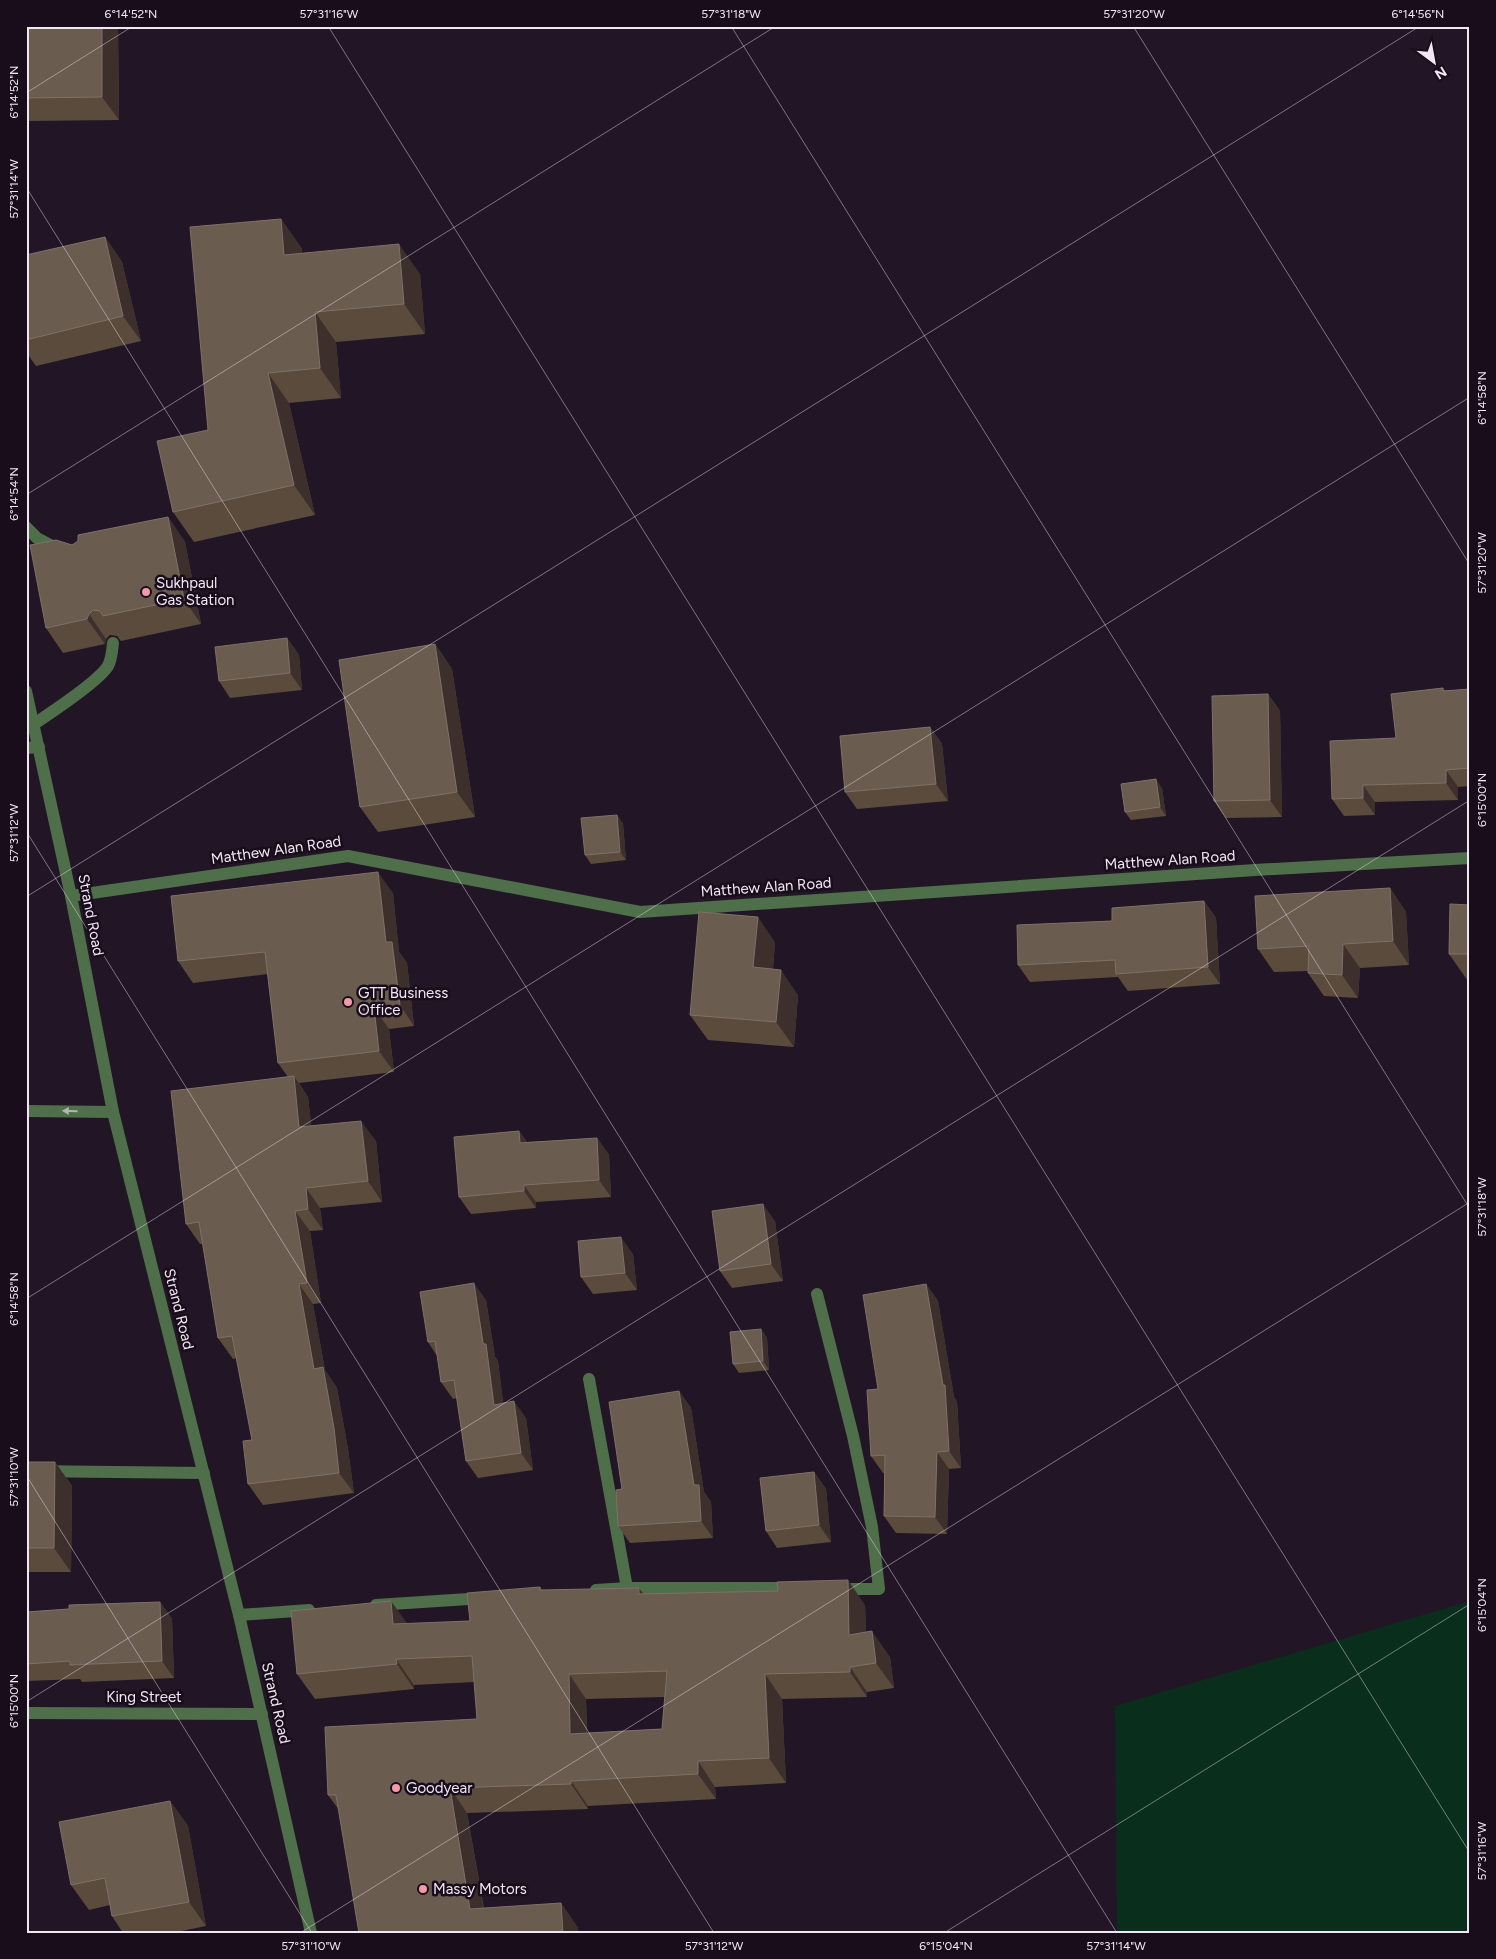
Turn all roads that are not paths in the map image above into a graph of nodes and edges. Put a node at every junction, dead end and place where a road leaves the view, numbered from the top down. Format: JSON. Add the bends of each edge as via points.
{"nodes":[{"id":1,"x":26,"y":527,"type":"edge"},
{"id":2,"x":71,"y":554,"type":"edge"},
{"id":3,"x":113,"y":643,"type":"dead end"},
{"id":4,"x":26,"y":691,"type":"edge"},
{"id":5,"x":34,"y":724,"type":"junction"},
{"id":6,"x":33,"y":747,"type":"edge"},
{"id":7,"x":1470,"y":858,"type":"edge"},
{"id":8,"x":71,"y":896,"type":"junction"},
{"id":9,"x":26,"y":1111,"type":"edge"},
{"id":10,"x":113,"y":1112,"type":"junction"},
{"id":11,"x":817,"y":1294,"type":"dead end"},
{"id":12,"x":589,"y":1379,"type":"dead end"},
{"id":13,"x":26,"y":1471,"type":"edge"},
{"id":14,"x":204,"y":1474,"type":"junction"},
{"id":15,"x":627,"y":1588,"type":"junction"},
{"id":16,"x":801,"y":1588,"type":"edge"},
{"id":17,"x":830,"y":1589,"type":"edge"},
{"id":18,"x":587,"y":1590,"type":"edge"},
{"id":19,"x":498,"y":1597,"type":"edge"},
{"id":20,"x":358,"y":1606,"type":"edge"},
{"id":21,"x":319,"y":1609,"type":"edge"},
{"id":22,"x":239,"y":1615,"type":"junction"},
{"id":23,"x":26,"y":1713,"type":"edge"},
{"id":24,"x":262,"y":1714,"type":"junction"},
{"id":25,"x":312,"y":1933,"type":"edge"}],
"edges":[{"from":1,"to":2,"type":"street","via":[[44,544]]},
{"from":3,"to":5,"type":"street","via":[[108,667],[94,681]]},
{"from":4,"to":5,"type":"street","name":"Strand Road"},
{"from":5,"to":6,"type":"street","name":"Strand Road"},
{"from":6,"to":8,"type":"street","name":"Strand Road"},
{"from":7,"to":8,"type":"street","name":"Matthew Alan Road","via":[[640,912],[348,856]]},
{"from":8,"to":10,"type":"street","name":"Strand Road"},
{"from":10,"to":9,"type":"street","one_way":true},
{"from":10,"to":14,"type":"street","name":"Strand Road"},
{"from":11,"to":17,"type":"street","via":[[872,1527],[878,1589]]},
{"from":12,"to":15,"type":"street"},
{"from":13,"to":14,"type":"street"},
{"from":14,"to":22,"type":"street","name":"Strand Road"},
{"from":15,"to":16,"type":"street"},
{"from":15,"to":18,"type":"street"},
{"from":19,"to":20,"type":"street"},
{"from":21,"to":22,"type":"street"},
{"from":22,"to":24,"type":"street","name":"Strand Road"},
{"from":23,"to":24,"type":"street","name":"King Street"},
{"from":24,"to":25,"type":"street","name":"Strand Road"}]}
